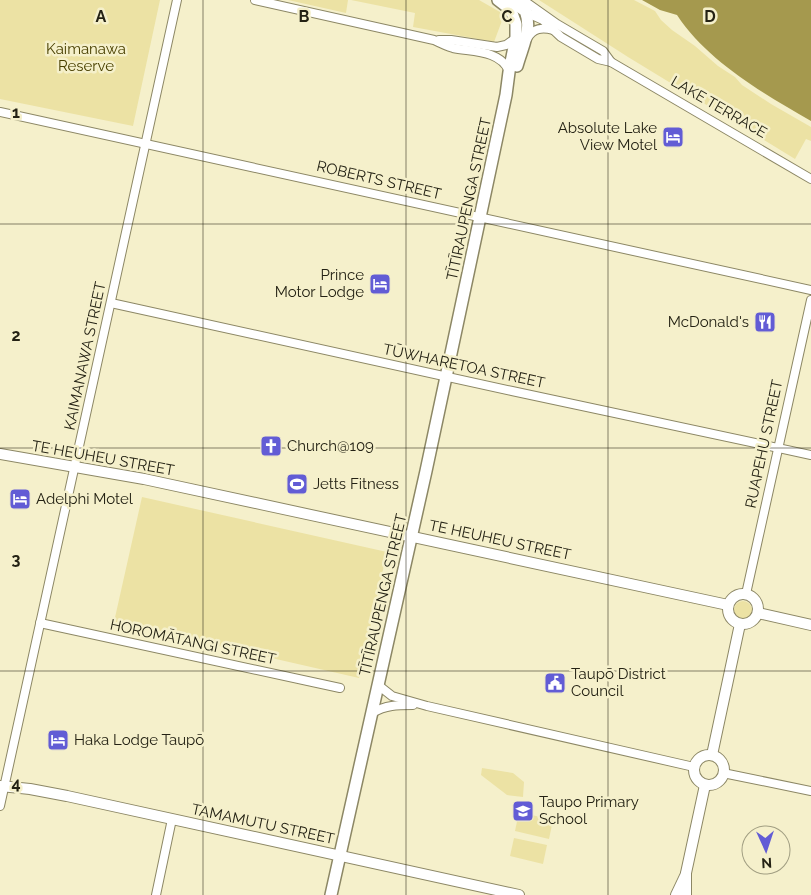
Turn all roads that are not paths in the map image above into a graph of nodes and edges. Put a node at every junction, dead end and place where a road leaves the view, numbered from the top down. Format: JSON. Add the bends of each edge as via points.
{"nodes":[{"id":1,"x":177,"y":0,"type":"edge"},
{"id":2,"x":255,"y":0,"type":"edge"},
{"id":3,"x":498,"y":0,"type":"edge"},
{"id":4,"x":509,"y":0,"type":"edge"},
{"id":5,"x":519,"y":0,"type":"edge"},
{"id":6,"x":523,"y":0,"type":"edge"},
{"id":7,"x":527,"y":13,"type":"junction"},
{"id":8,"x":553,"y":30,"type":"junction"},
{"id":9,"x":434,"y":40,"type":"junction"},
{"id":10,"x":520,"y":40,"type":"junction"},
{"id":11,"x":611,"y":62,"type":"junction"},
{"id":12,"x":509,"y":72,"type":"junction"},
{"id":13,"x":506,"y":95,"type":"junction"},
{"id":14,"x":0,"y":112,"type":"edge"},
{"id":15,"x":146,"y":143,"type":"junction"},
{"id":16,"x":811,"y":179,"type":"edge"},
{"id":17,"x":481,"y":217,"type":"junction"},
{"id":18,"x":811,"y":290,"type":"edge"},
{"id":19,"x":811,"y":300,"type":"edge"},
{"id":20,"x":111,"y":303,"type":"junction"},
{"id":21,"x":447,"y":377,"type":"junction"},
{"id":22,"x":779,"y":448,"type":"junction"},
{"id":23,"x":0,"y":454,"type":"edge"},
{"id":24,"x":811,"y":455,"type":"edge"},
{"id":25,"x":74,"y":468,"type":"junction"},
{"id":26,"x":412,"y":536,"type":"junction"},
{"id":27,"x":746,"y":594,"type":"junction"},
{"id":28,"x":728,"y":606,"type":"junction"},
{"id":29,"x":758,"y":613,"type":"junction"},
{"id":30,"x":40,"y":623,"type":"junction"},
{"id":31,"x":740,"y":624,"type":"junction"},
{"id":32,"x":811,"y":625,"type":"edge"},
{"id":33,"x":378,"y":685,"type":"junction"},
{"id":34,"x":340,"y":688,"type":"dead end"},
{"id":35,"x":427,"y":706,"type":"junction"},
{"id":36,"x":372,"y":712,"type":"junction"},
{"id":37,"x":712,"y":755,"type":"junction"},
{"id":38,"x":694,"y":767,"type":"junction"},
{"id":39,"x":723,"y":773,"type":"junction"},
{"id":40,"x":705,"y":785,"type":"junction"},
{"id":41,"x":2,"y":786,"type":"edge"},
{"id":42,"x":811,"y":791,"type":"edge"},
{"id":43,"x":0,"y":806,"type":"edge"},
{"id":44,"x":172,"y":819,"type":"junction"},
{"id":45,"x":339,"y":856,"type":"junction"},
{"id":46,"x":686,"y":873,"type":"junction"},
{"id":47,"x":505,"y":894,"type":"edge"},
{"id":48,"x":156,"y":895,"type":"edge"},
{"id":49,"x":330,"y":895,"type":"edge"},
{"id":50,"x":519,"y":895,"type":"edge"},
{"id":51,"x":676,"y":895,"type":"edge"},
{"id":52,"x":686,"y":895,"type":"edge"}],
"edges":[{"from":1,"to":15,"type":"street","name":"KAIMANAWA STREET"},
{"from":2,"to":9,"type":"street"},
{"from":3,"to":10,"type":"main road","via":[[515,17]]},
{"from":4,"to":7,"type":"street","name":"LAKE TERRACE"},
{"from":5,"to":7,"type":"main road","name":"LAKE TERRACE"},
{"from":6,"to":11,"type":"street","name":"LAKE TERRACE","via":[[603,50]]},
{"from":7,"to":8,"type":"street","name":"LAKE TERRACE","via":[[543,20]]},
{"from":7,"to":10,"type":"main road","name":"TĪTĪRAUPENGA STREET","via":[[528,28]]},
{"from":8,"to":10,"type":"street","via":[[541,28]]},
{"from":8,"to":11,"type":"street","name":"LAKE TERRACE","via":[[598,59]]},
{"from":9,"to":10,"type":"street","via":[[496,47]]},
{"from":9,"to":12,"type":"street","via":[[450,47],[496,57]]},
{"from":10,"to":12,"type":"main road","name":"TĪTĪRAUPENGA STREET"},
{"from":10,"to":13,"type":"main road","name":"TĪTĪRAUPENGA STREET","via":[[513,80]]},
{"from":11,"to":16,"type":"street","name":"LAKE TERRACE"},
{"from":12,"to":13,"type":"main road","name":"TĪTĪRAUPENGA STREET"},
{"from":13,"to":17,"type":"main road","name":"TĪTĪRAUPENGA STREET"},
{"from":14,"to":15,"type":"street","name":"ROBERTS STREET"},
{"from":15,"to":17,"type":"street","name":"ROBERTS STREET"},
{"from":15,"to":20,"type":"street","name":"KAIMANAWA STREET"},
{"from":17,"to":18,"type":"street","name":"ROBERTS STREET"},
{"from":17,"to":21,"type":"main road","name":"TĪTĪRAUPENGA STREET"},
{"from":19,"to":22,"type":"street","name":"RUAPEHU STREET"},
{"from":20,"to":21,"type":"street","name":"TŪWHARETOA STREET"},
{"from":20,"to":25,"type":"street","name":"KAIMANAWA STREET"},
{"from":21,"to":22,"type":"street","name":"TŪWHARETOA STREET"},
{"from":21,"to":26,"type":"main road","name":"TĪTĪRAUPENGA STREET"},
{"from":22,"to":24,"type":"street","name":"TŪWHARETOA STREET"},
{"from":22,"to":27,"type":"street","name":"RUAPEHU STREET"},
{"from":23,"to":25,"type":"street","name":"TE HEUHEU STREET"},
{"from":25,"to":26,"type":"street","name":"TE HEUHEU STREET","via":[[144,479]]},
{"from":25,"to":30,"type":"street","name":"KAIMANAWA STREET"},
{"from":26,"to":28,"type":"street","name":"TE HEUHEU STREET"},
{"from":26,"to":33,"type":"main road","name":"TĪTĪRAUPENGA STREET"},
{"from":27,"to":28,"type":"street","via":[[737,595]]},
{"from":27,"to":29,"type":"street","via":[[755,599]]},
{"from":28,"to":31,"type":"street","via":[[729,615]]},
{"from":29,"to":31,"type":"street","via":[[753,621]]},
{"from":29,"to":32,"type":"street"},
{"from":30,"to":34,"type":"street","name":"HOROMĀTANGI STREET"},
{"from":30,"to":41,"type":"street","name":"KAIMANAWA STREET"},
{"from":31,"to":37,"type":"street"},
{"from":33,"to":35,"type":"street","via":[[392,696]]},
{"from":33,"to":36,"type":"main road","name":"TĪTĪRAUPENGA STREET"},
{"from":35,"to":36,"type":"street","via":[[394,704]]},
{"from":35,"to":38,"type":"street"},
{"from":36,"to":45,"type":"main road","name":"TĪTĪRAUPENGA STREET"},
{"from":37,"to":38,"type":"street","via":[[698,758]]},
{"from":37,"to":39,"type":"street","via":[[720,760]]},
{"from":38,"to":40,"type":"street","via":[[697,779]]},
{"from":39,"to":40,"type":"street","via":[[718,782]]},
{"from":39,"to":42,"type":"street"},
{"from":40,"to":46,"type":"street"},
{"from":41,"to":43,"type":"street","name":"KAIMANAWA STREET"},
{"from":41,"to":44,"type":"street","name":"TAMAMUTU STREET","via":[[67,796]]},
{"from":44,"to":45,"type":"street","name":"TAMAMUTU STREET"},
{"from":44,"to":48,"type":"street"},
{"from":45,"to":47,"type":"street","name":"TAMAMUTU STREET"},
{"from":45,"to":49,"type":"main road","name":"TĪTĪRAUPENGA STREET"},
{"from":46,"to":51,"type":"street"},
{"from":46,"to":52,"type":"street"},
{"from":47,"to":50,"type":"street","name":"TAMAMUTU STREET"}]}
